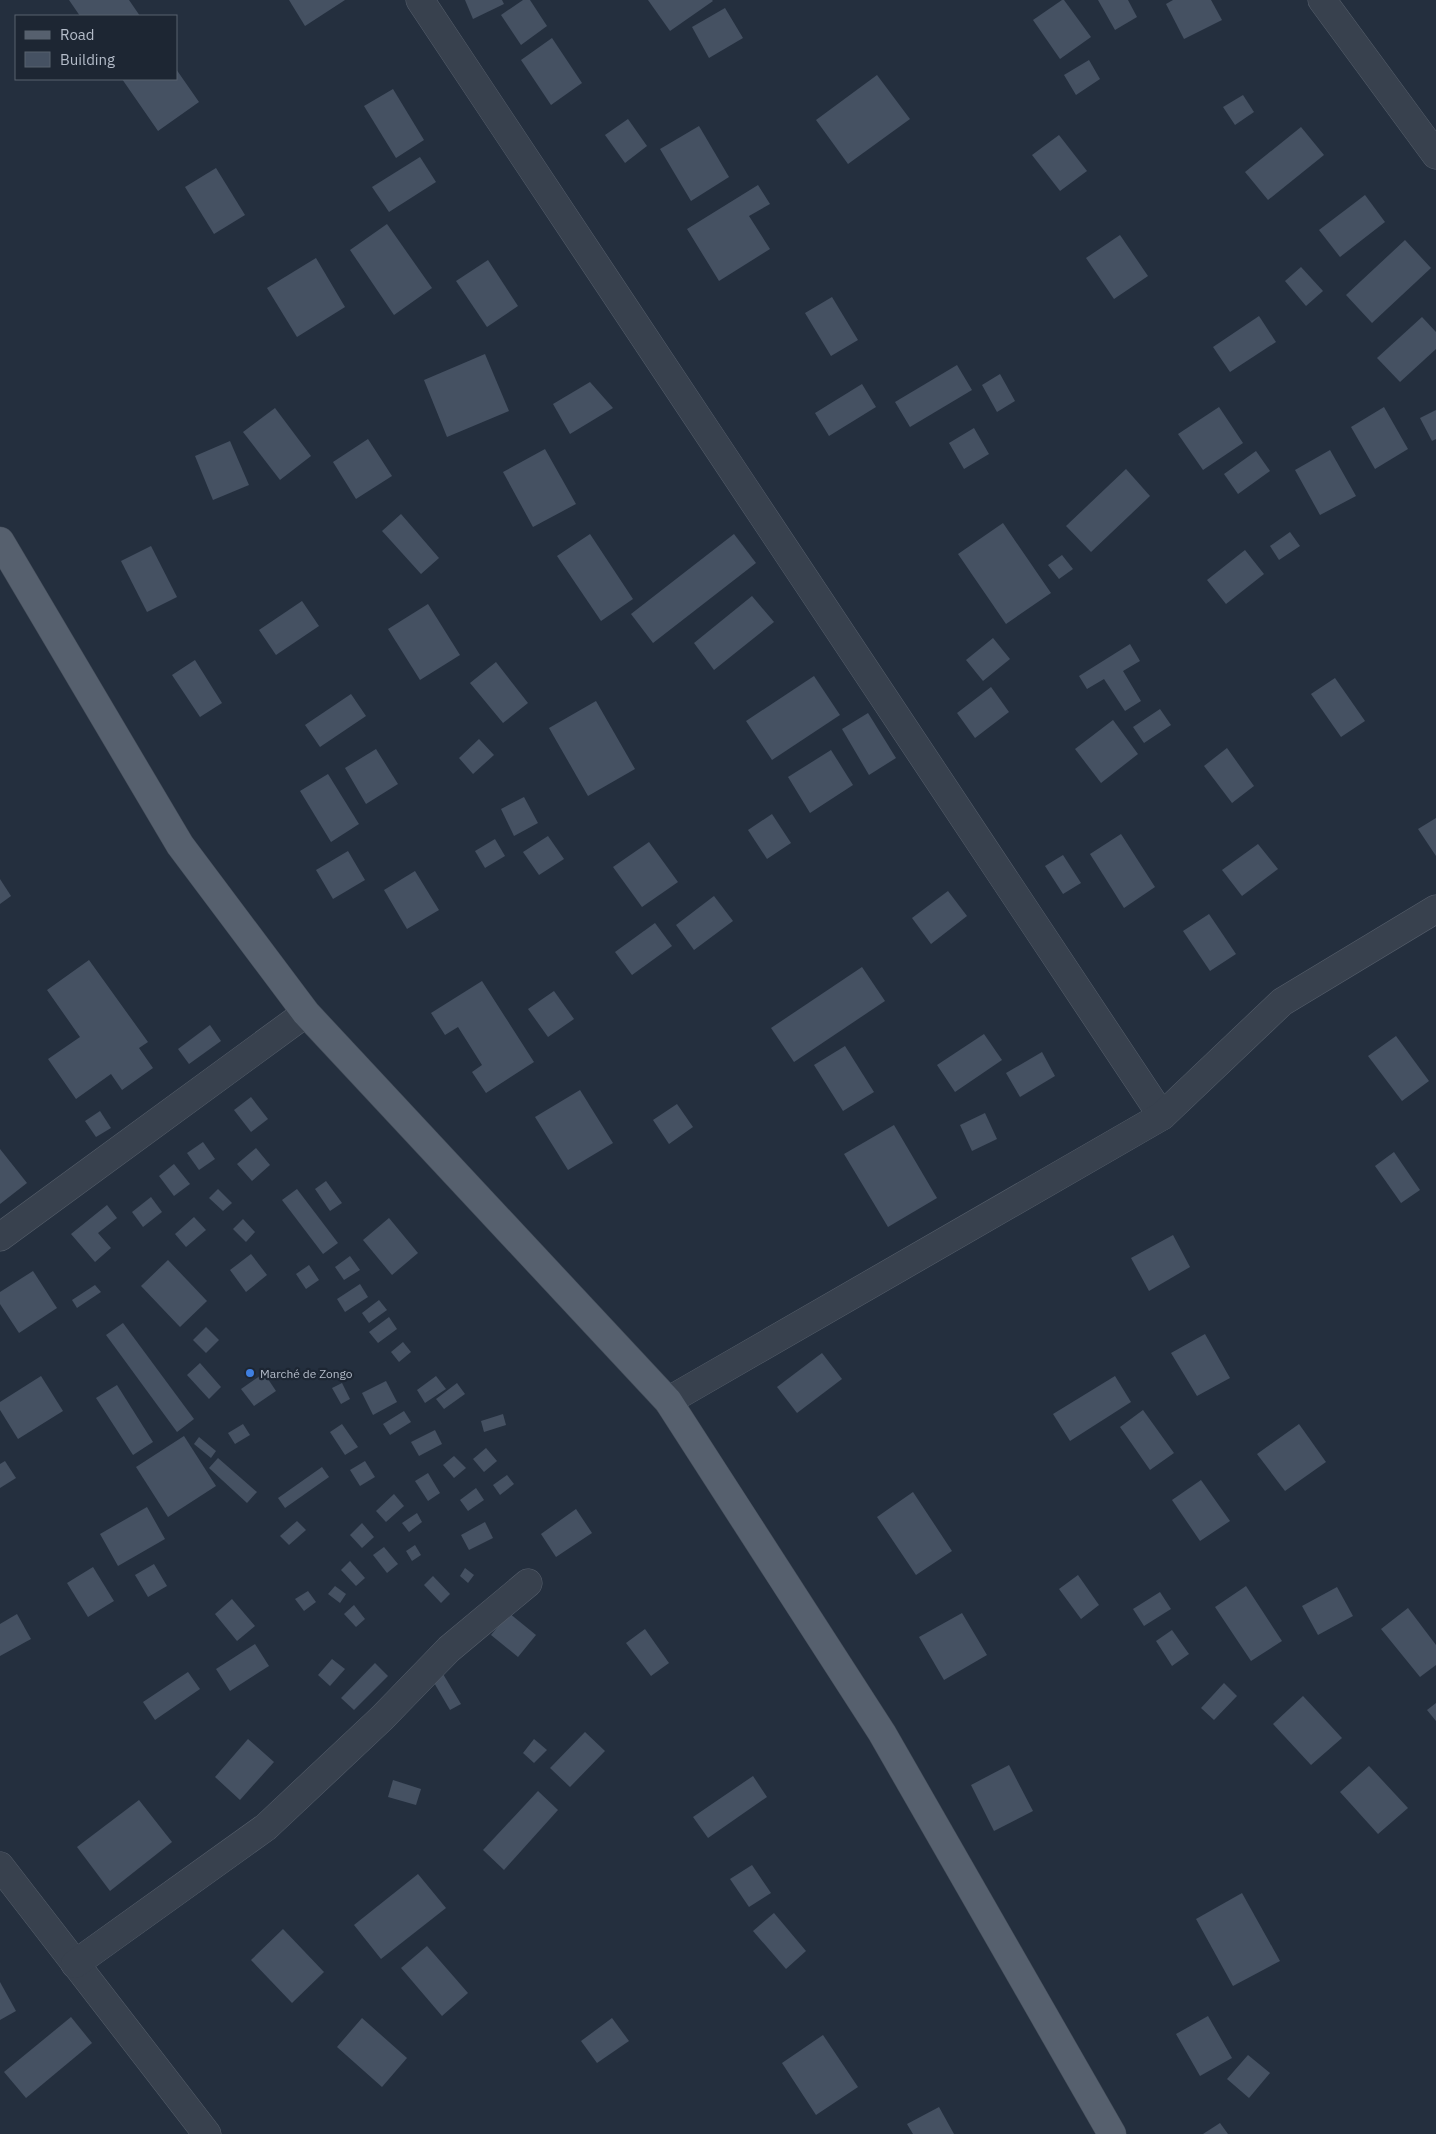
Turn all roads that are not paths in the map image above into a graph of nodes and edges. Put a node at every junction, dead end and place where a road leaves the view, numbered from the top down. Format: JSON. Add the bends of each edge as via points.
{"nodes":[{"id":1,"x":420,"y":0,"type":"edge"},
{"id":2,"x":1322,"y":0,"type":"edge"},
{"id":3,"x":1436,"y":155,"type":"edge"},
{"id":4,"x":0,"y":541,"type":"edge"},
{"id":5,"x":1436,"y":909,"type":"edge"},
{"id":6,"x":306,"y":1014,"type":"junction"},
{"id":7,"x":1162,"y":1116,"type":"junction"},
{"id":8,"x":0,"y":1237,"type":"edge"},
{"id":9,"x":668,"y":1401,"type":"junction"},
{"id":10,"x":528,"y":1583,"type":"dead end"},
{"id":11,"x":0,"y":1866,"type":"edge"},
{"id":12,"x":75,"y":1964,"type":"junction"},
{"id":13,"x":207,"y":2134,"type":"edge"},
{"id":14,"x":1112,"y":2134,"type":"edge"}],
"edges":[{"from":1,"to":7,"type":"street"},
{"from":2,"to":3,"type":"street"},
{"from":4,"to":6,"type":"main road","via":[[180,845]]},
{"from":5,"to":7,"type":"street","via":[[1282,1002]]},
{"from":6,"to":8,"type":"street"},
{"from":6,"to":9,"type":"main road"},
{"from":7,"to":9,"type":"street"},
{"from":9,"to":14,"type":"main road","via":[[882,1733]]},
{"from":10,"to":12,"type":"street","via":[[449,1649],[382,1718],[266,1827]]},
{"from":11,"to":12,"type":"street"},
{"from":12,"to":13,"type":"street"}]}
